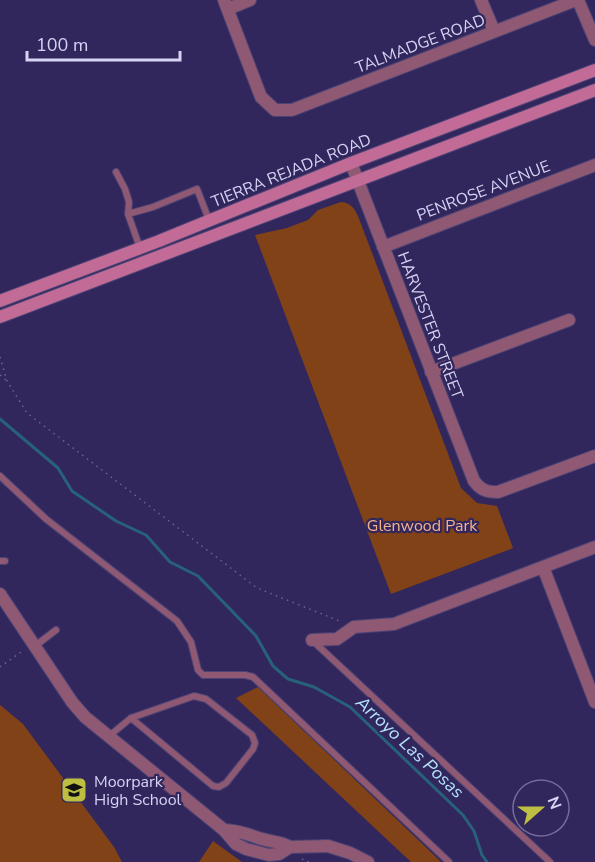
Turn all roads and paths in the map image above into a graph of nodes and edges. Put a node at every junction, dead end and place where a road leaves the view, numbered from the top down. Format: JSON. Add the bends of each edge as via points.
{"nodes":[{"id":1,"x":250,"y":0,"type":"edge"},
{"id":2,"x":482,"y":0,"type":"edge"},
{"id":3,"x":577,"y":0,"type":"edge"},
{"id":4,"x":226,"y":4,"type":"edge"},
{"id":5,"x":494,"y":32,"type":"junction"},
{"id":6,"x":595,"y":40,"type":"edge"},
{"id":7,"x":595,"y":70,"type":"edge"},
{"id":8,"x":595,"y":90,"type":"edge"},
{"id":9,"x":351,"y":163,"type":"junction"},
{"id":10,"x":595,"y":165,"type":"edge"},
{"id":11,"x":116,"y":172,"type":"dead end"},
{"id":12,"x":358,"y":180,"type":"junction"},
{"id":13,"x":128,"y":214,"type":"junction"},
{"id":14,"x":209,"y":220,"type":"junction"},
{"id":15,"x":383,"y":247,"type":"junction"},
{"id":16,"x":140,"y":248,"type":"junction"},
{"id":17,"x":0,"y":301,"type":"edge"},
{"id":18,"x":0,"y":317,"type":"edge"},
{"id":19,"x":569,"y":320,"type":"dead end"},
{"id":20,"x":0,"y":357,"type":"edge"},
{"id":21,"x":431,"y":372,"type":"junction"},
{"id":22,"x":0,"y":375,"type":"edge"},
{"id":23,"x":8,"y":381,"type":"junction"},
{"id":24,"x":595,"y":456,"type":"edge"},
{"id":25,"x":0,"y":477,"type":"edge"},
{"id":26,"x":595,"y":547,"type":"edge"},
{"id":27,"x":543,"y":567,"type":"junction"},
{"id":28,"x":0,"y":594,"type":"edge"},
{"id":29,"x":354,"y":627,"type":"junction"},
{"id":30,"x":56,"y":630,"type":"dead end"},
{"id":31,"x":312,"y":640,"type":"joint"},
{"id":32,"x":30,"y":648,"type":"junction"},
{"id":33,"x":0,"y":667,"type":"edge"},
{"id":34,"x":595,"y":702,"type":"edge"},
{"id":35,"x":131,"y":718,"type":"junction"},
{"id":36,"x":109,"y":737,"type":"junction"},
{"id":37,"x":302,"y":859,"type":"dead end"},
{"id":38,"x":309,"y":862,"type":"edge"},
{"id":39,"x":368,"y":862,"type":"edge"},
{"id":40,"x":449,"y":862,"type":"edge"},
{"id":41,"x":550,"y":862,"type":"edge"}],
"edges":[{"from":1,"to":4,"type":"street"},
{"from":2,"to":5,"type":"street"},
{"from":3,"to":5,"type":"street","name":"TALMADGE ROAD"},
{"from":3,"to":6,"type":"street"},
{"from":4,"to":5,"type":"street","name":"TALMADGE ROAD","via":[[261,97],[275,110],[292,110]]},
{"from":7,"to":9,"type":"main road","name":"TIERRA REJADA ROAD"},
{"from":8,"to":12,"type":"main road","name":"TIERRA REJADA ROAD"},
{"from":9,"to":12,"type":"street","name":"HARVESTER STREET"},
{"from":9,"to":14,"type":"main road","name":"TIERRA REJADA ROAD"},
{"from":10,"to":15,"type":"street","name":"PENROSE AVENUE"},
{"from":11,"to":13,"type":"lane","via":[[129,201]]},
{"from":12,"to":15,"type":"street","name":"HARVESTER STREET"},
{"from":12,"to":18,"type":"main road","name":"TIERRA REJADA ROAD"},
{"from":13,"to":14,"type":"lane","via":[[197,189]]},
{"from":13,"to":16,"type":"lane"},
{"from":14,"to":16,"type":"main road","name":"TIERRA REJADA ROAD"},
{"from":15,"to":21,"type":"street","name":"HARVESTER STREET"},
{"from":16,"to":17,"type":"main road","name":"TIERRA REJADA ROAD"},
{"from":19,"to":21,"type":"street"},
{"from":20,"to":23,"type":"path"},
{"from":21,"to":24,"type":"street","name":"HARVESTER STREET","via":[[480,489],[498,492]]},
{"from":22,"to":23,"type":"path"},
{"from":23,"to":29,"type":"path","via":[[27,413],[257,588]]},
{"from":25,"to":40,"type":"lane","via":[[46,519],[177,621],[191,642],[198,670],[204,675],[254,677]]},
{"from":26,"to":27,"type":"street"},
{"from":27,"to":29,"type":"street","via":[[394,624]]},
{"from":27,"to":34,"type":"street"},
{"from":28,"to":32,"type":"street"},
{"from":29,"to":31,"type":"street","via":[[337,639]]},
{"from":30,"to":32,"type":"lane"},
{"from":31,"to":41,"type":"lane"},
{"from":32,"to":33,"type":"path"},
{"from":32,"to":36,"type":"street","via":[[85,717]]},
{"from":35,"to":35,"type":"lane","via":[[200,696],[252,735],[255,742],[226,783],[213,786]]},
{"from":35,"to":36,"type":"lane"},
{"from":36,"to":39,"type":"street","via":[[246,849],[269,855],[290,848],[328,846]]},
{"from":37,"to":38,"type":"path"}]}
